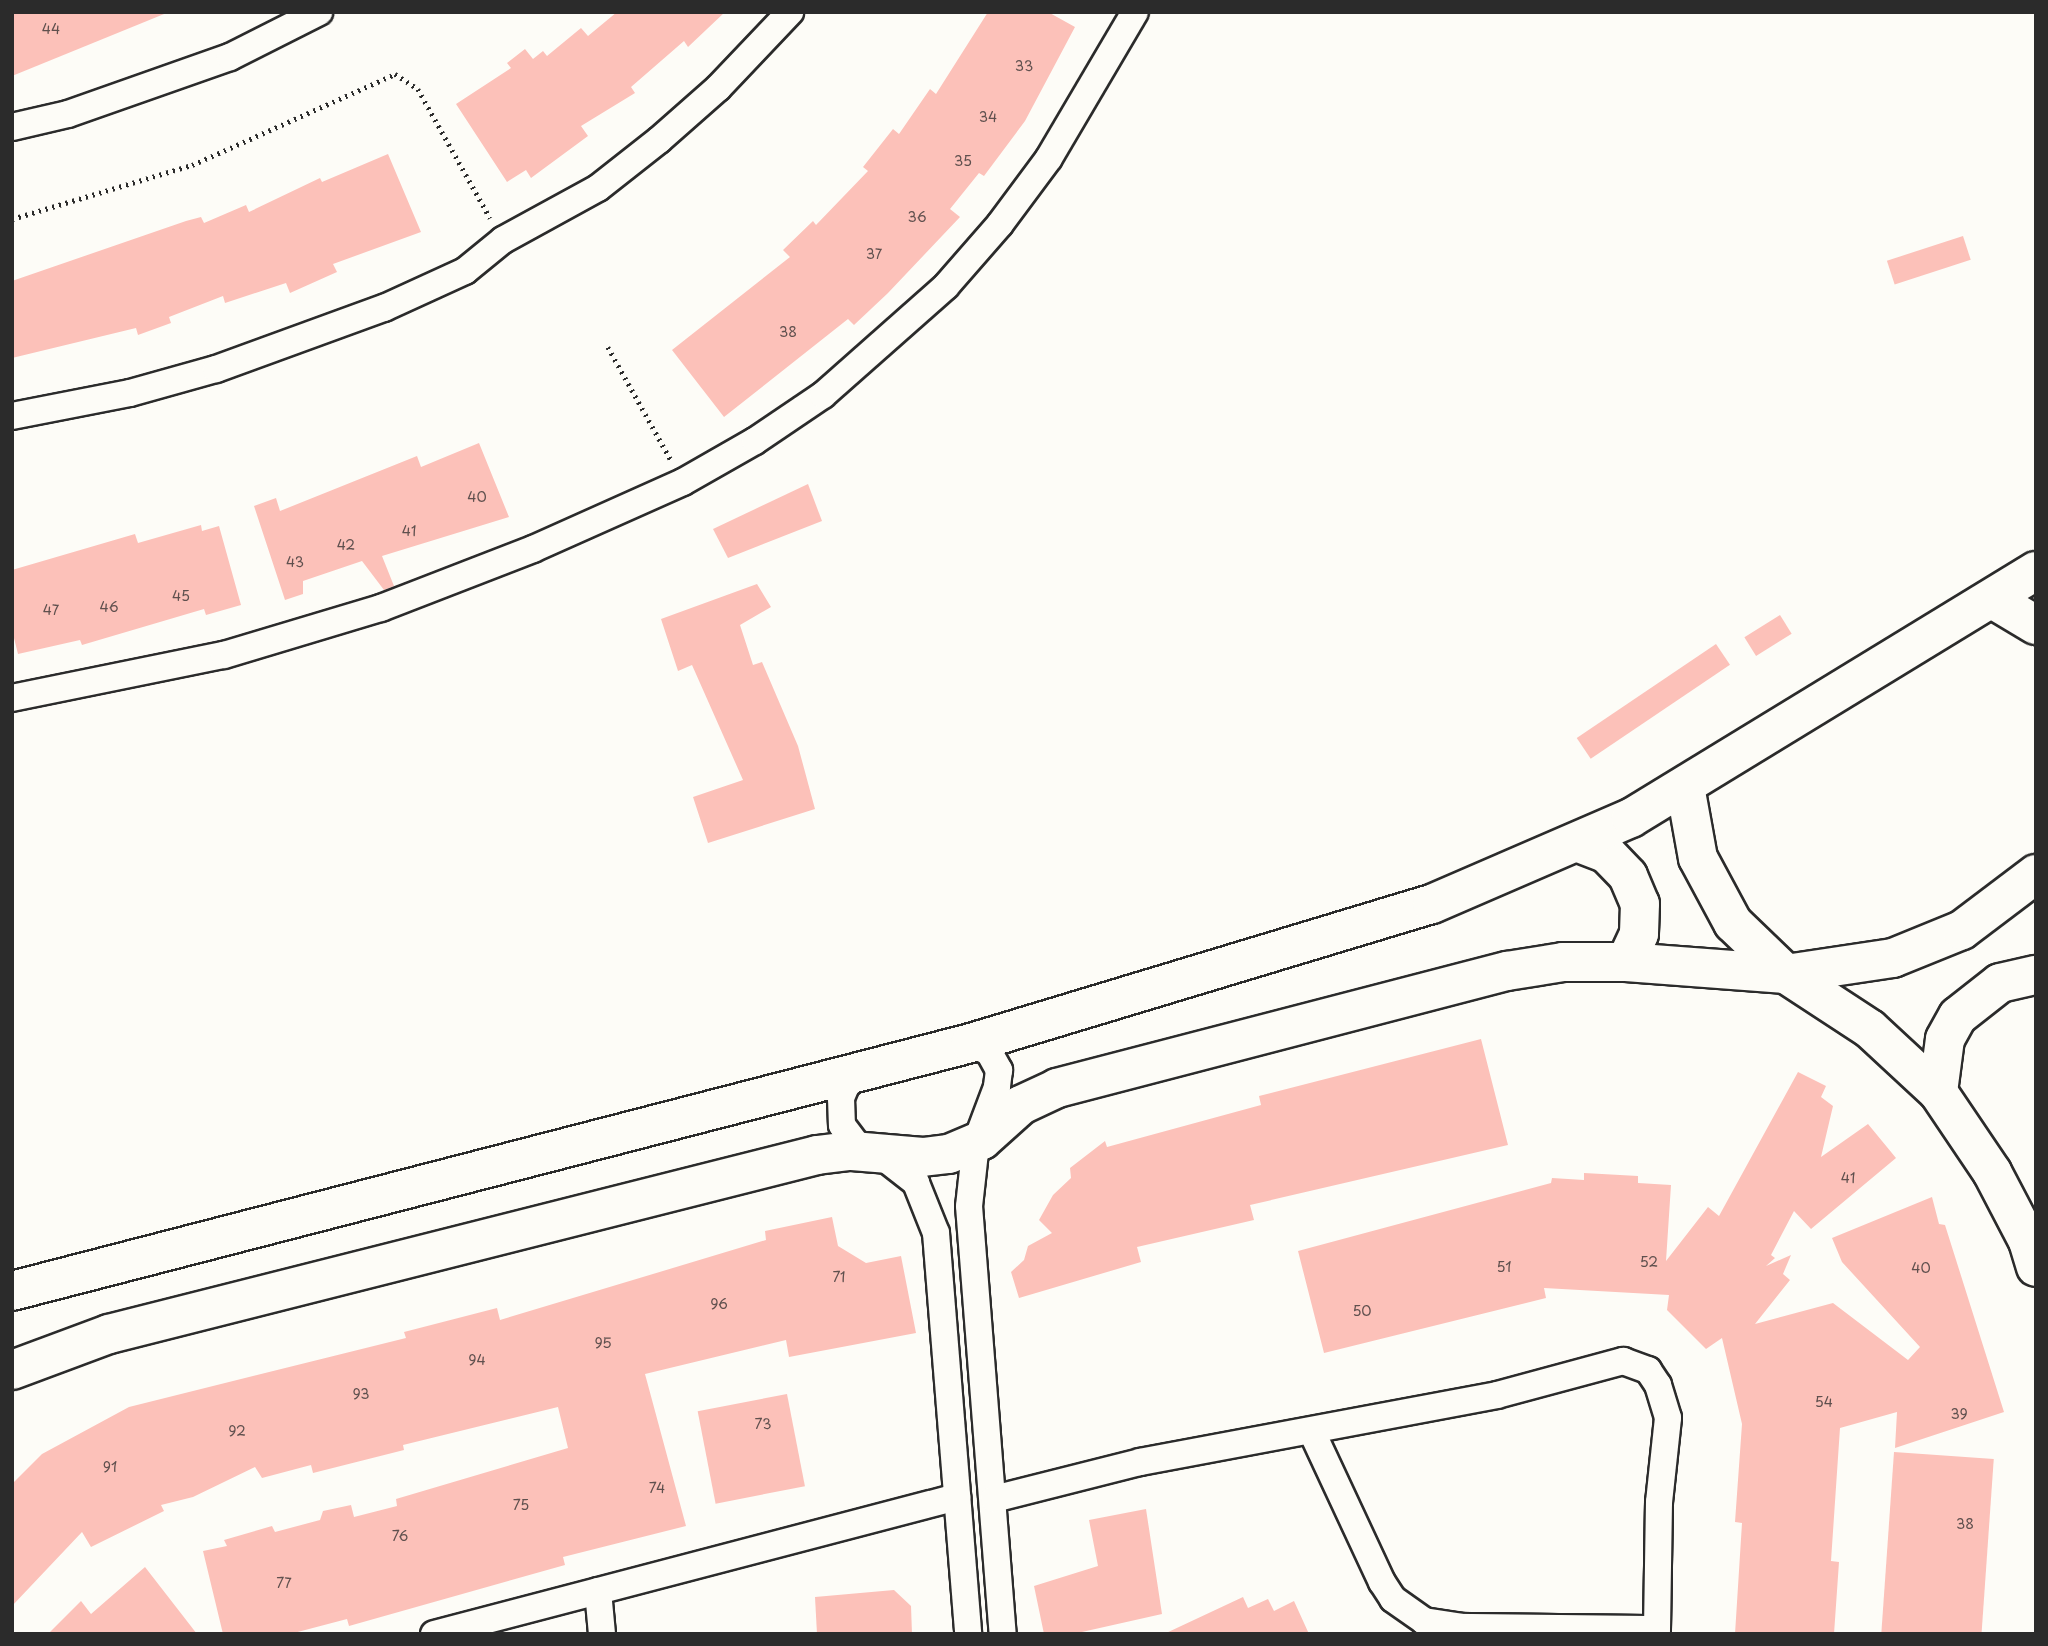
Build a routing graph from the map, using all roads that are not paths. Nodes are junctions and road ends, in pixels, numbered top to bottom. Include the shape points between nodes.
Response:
1 (319, 12) edge
2 (790, 12) edge
3 (1135, 12) edge
4 (12, 127) edge
5 (12, 416) edge
6 (2036, 571) edge
7 (1994, 600) junction
8 (2036, 625) edge
9 (12, 698) edge
10 (1685, 786) junction
11 (1578, 843) junction
12 (2036, 874) edge
13 (1626, 962) junction
14 (1786, 974) junction
15 (2036, 975) edge
16 (971, 1044) junction
17 (865, 1068) junction
18 (1938, 1092) junction
19 (976, 1143) junction
20 (870, 1152) junction
21 (2036, 1267) edge
22 (12, 1291) edge
23 (12, 1370) edge
24 (1312, 1432) junction
25 (957, 1497) junction
26 (994, 1499) junction
27 (598, 1591) junction
28 (1656, 1632) edge
29 (433, 1634) edge
30 (602, 1634) edge
31 (968, 1634) edge
32 (1003, 1634) edge

1 - 4 street via 230,57 68,114
2 - 5 street via 718,88 659,140 598,188 503,240 465,271 300,341 130,393
3 - 9 street via 1049,158 1000,225 946,286 822,395 755,441 683,482 520,554 368,612 224,655
6 - 7 street
7 - 8 street
7 - 10 street
10 - 11 street
10 - 14 street via 1698,859 1713,892 1733,923
11 - 13 street via 1614,861 1628,876 1640,904 1639,934
11 - 16 street via 1432,904
12 - 14 street via 1993,911 1928,946 1857,966
13 - 14 street
13 - 19 street via 1563,962 1507,971 1057,1088 1021,1105
14 - 18 street via 1870,1029
15 - 18 street via 2000,983 1958,1016 1941,1052
16 - 17 street
16 - 19 street via 989,1052 999,1070
17 - 20 street via 846,1086 840,1112 849,1137
17 - 22 street
18 - 21 street via 1992,1172 2028,1241
19 - 20 street via 936,1157
19 - 26 street via 969,1206
20 - 23 street via 817,1155 122,1331
20 - 25 street via 916,1183 932,1215
24 - 26 street via 1140,1462
24 - 28 street via 1382,1582 1400,1605 1424,1621 1462,1627
24 - 28 street via 1507,1392 1611,1361 1648,1370 1668,1418 1659,1502
25 - 27 street
25 - 31 street
26 - 32 street
27 - 29 street
27 - 30 street

